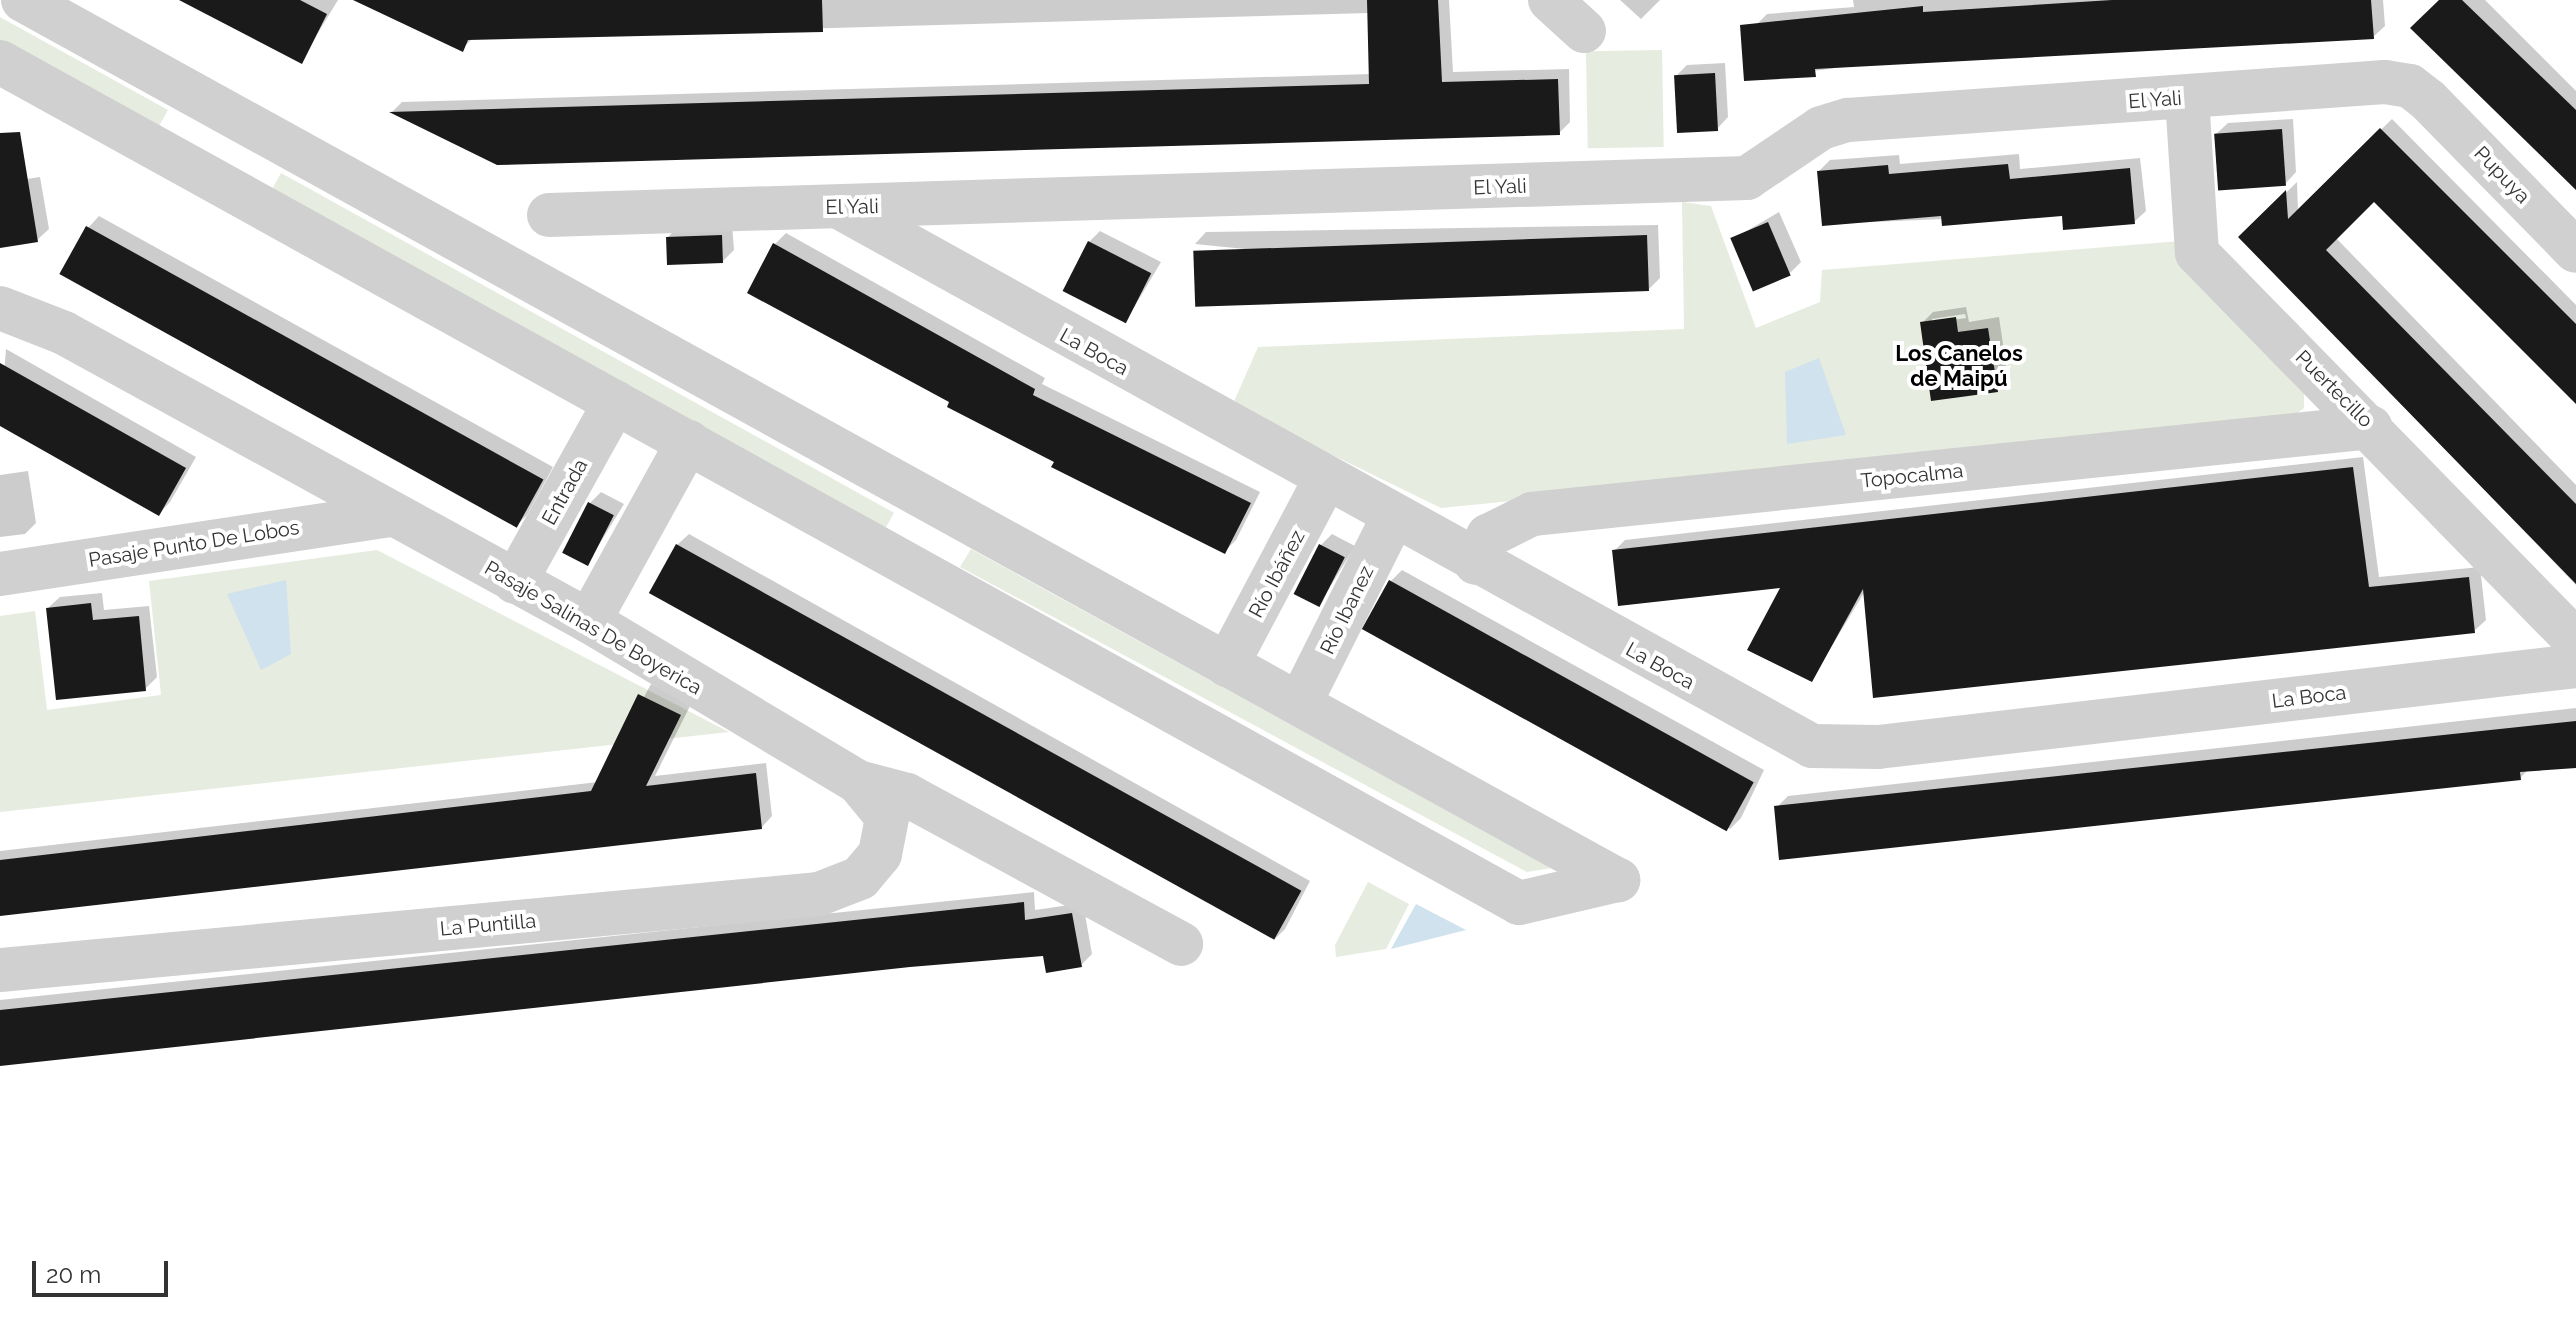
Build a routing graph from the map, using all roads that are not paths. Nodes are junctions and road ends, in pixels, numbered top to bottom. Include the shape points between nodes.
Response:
1 (23, 0) edge
2 (1550, 0) edge
3 (1584, 31) dead end
4 (0, 62) edge
5 (2187, 98) junction
6 (2428, 100) joint
7 (236, 117) junction
8 (204, 174) junction
9 (839, 207) junction
10 (549, 215) dead end
11 (2576, 251) edge
12 (3, 308) edge
13 (615, 402) junction
14 (2371, 427) junction
15 (688, 442) junction
16 (1324, 482) junction
17 (949, 510) junction
18 (389, 515) junction
19 (1393, 517) junction
20 (1476, 563) junction
21 (916, 569) junction
22 (0, 574) edge
23 (515, 582) junction
24 (589, 621) junction
25 (2576, 641) edge
26 (1227, 665) junction
27 (2576, 666) edge
28 (1300, 703) junction
29 (858, 782) junction
30 (1181, 944) dead end
31 (0, 970) edge

1 - 7 street
2 - 3 street
4 - 8 street
5 - 6 street, El Yali via 2385,82 2410,86
5 - 9 street, El Yali via 1848,120 1821,128 1747,178
5 - 14 street, Puertecillo via 2197,253
6 - 11 street, Pupuya
7 - 8 street
7 - 17 street
8 - 13 street
9 - 10 street, El Yali
9 - 16 street, La Boca
12 - 18 street, Pasaje Salinas De Boyerica via 64,333
13 - 15 street
13 - 23 street, Entrada
14 - 20 street, Topocalma via 1532,514 1488,536
14 - 25 street, Puertecillo
15 - 21 street
15 - 24 street
16 - 19 street, La Boca
16 - 26 street, Río Ibáñez
17 - 21 street
17 - 26 street
18 - 22 street, Pasaje Punto De Lobos
18 - 23 street, Pasaje Salinas De Boyerica
19 - 20 street, La Boca
19 - 28 street, Río Ibanez
20 - 27 street, La Boca via 1773,728 1841,751
21 - 28 street via 1519,903 1618,880
23 - 24 street, Pasaje Salinas De Boyerica
24 - 29 street, Pasaje Salinas De Boyerica
26 - 28 street
29 - 30 street, Pasaje Salinas De Boyerica via 907,795
29 - 31 street, La Puntilla via 887,817 880,854 860,878 819,894

